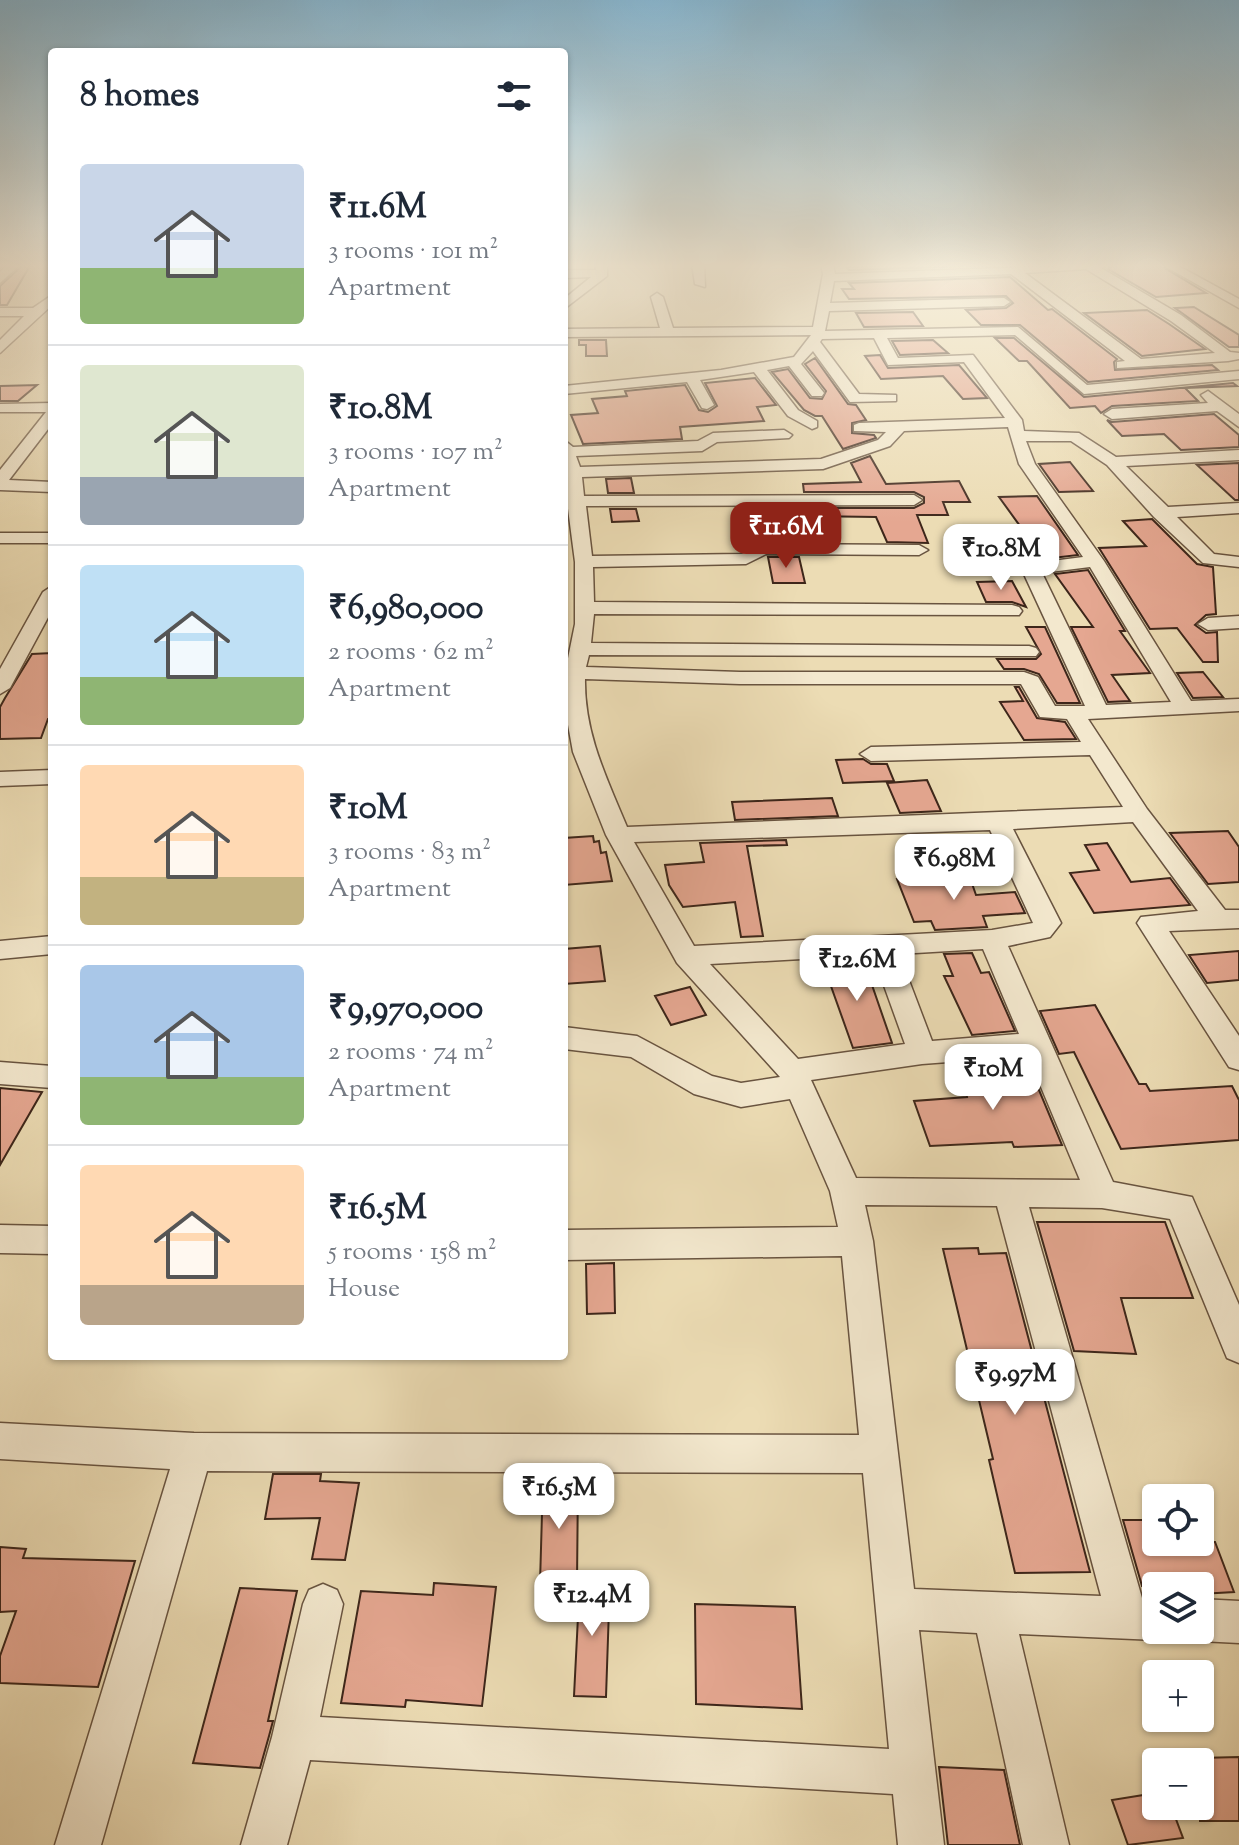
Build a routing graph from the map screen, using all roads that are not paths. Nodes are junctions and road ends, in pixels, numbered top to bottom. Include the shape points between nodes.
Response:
1 (806, 350) edge
2 (826, 350) edge
3 (887, 350) edge
4 (1039, 350) edge
5 (1120, 350) edge
6 (1233, 356) edge
7 (792, 361) junction
8 (1138, 364) junction
9 (1118, 366) dead end
10 (757, 367) junction
11 (1239, 375) edge
12 (691, 377) junction
13 (1190, 380) junction
14 (568, 390) edge
15 (817, 393) dead end
16 (891, 398) dead end
17 (707, 405) dead end
18 (1221, 406) junction
19 (48, 407) edge
20 (0, 408) edge
21 (1112, 414) dead end
22 (48, 419) edge
23 (1239, 422) edge
24 (812, 424) dead end
25 (899, 427) junction
26 (859, 428) dead end
27 (1016, 429) junction
28 (784, 435) dead end
29 (1239, 455) edge
30 (1113, 462) junction
31 (569, 467) edge
32 (0, 483) edge
33 (48, 487) edge
34 (914, 500) dead end
35 (1239, 508) edge
36 (1160, 513) junction
37 (0, 538) edge
38 (48, 538) edge
39 (919, 550) dead end
40 (583, 553) junction
41 (1095, 561) junction
42 (1239, 562) edge
43 (48, 599) edge
44 (586, 608) junction
45 (1012, 611) dead end
46 (1239, 622) edge
47 (1208, 624) dead end
48 (1029, 652) dead end
49 (573, 680) edge
50 (0, 688) edge
51 (1239, 705) edge
52 (1185, 708) junction
53 (1099, 712) junction
54 (1074, 713) junction
55 (1097, 748) junction
56 (574, 753) edge
57 (871, 754) dead end
58 (48, 777) edge
59 (0, 779) edge
60 (1139, 814) junction
61 (998, 822) junction
62 (618, 835) junction
63 (1229, 919) edge
64 (992, 939) junction
65 (48, 940) edge
66 (883, 946) junction
67 (0, 950) edge
68 (686, 956) junction
69 (568, 1038) edge
70 (1036, 1044) junction
71 (922, 1053) junction
72 (1239, 1059) edge
73 (0, 1073) edge
74 (48, 1077) edge
75 (794, 1078) junction
76 (846, 1191) junction
77 (1009, 1192) junction
78 (1102, 1194) junction
79 (0, 1239) edge
80 (48, 1240) edge
81 (857, 1241) junction
82 (568, 1245) edge
83 (1239, 1346) edge
84 (0, 1441) edge
85 (194, 1452) junction
86 (879, 1454) junction
87 (323, 1604) dead end
88 (896, 1609) junction
89 (993, 1613) junction
90 (1142, 1618) edge
91 (1214, 1621) edge
92 (1239, 1622) edge
93 (294, 1737) junction
94 (913, 1773) junction
95 (78, 1845) edge
96 (264, 1845) edge
97 (921, 1845) edge
98 (1046, 1845) edge

1 - 7 street
2 - 16 street via 855,399
3 - 27 street via 893,362 968,358
4 - 13 street via 1084,390
5 - 8 street
6 - 8 street
7 - 10 street
7 - 15 street
8 - 9 street
10 - 12 street
10 - 24 street via 793,413
11 - 13 street
12 - 14 street
12 - 17 street
13 - 18 street
18 - 21 street
18 - 23 street
19 - 20 street
22 - 32 street
25 - 26 street
25 - 27 street
25 - 31 street via 884,443 823,464
27 - 30 street via 1074,436
27 - 41 street via 1027,464
28 - 31 street via 713,438 702,446
29 - 30 street
30 - 36 street
31 - 34 street
31 - 40 street
32 - 33 street
35 - 36 street
36 - 42 street via 1209,559
37 - 38 street
39 - 40 street via 762,549 746,559
40 - 44 street
41 - 52 street
41 - 53 street via 1032,572
43 - 50 street
44 - 45 street
44 - 49 street
46 - 47 street
48 - 49 street
49 - 54 street via 1024,678 1048,712
49 - 56 street
51 - 52 street
52 - 53 street
53 - 54 street
54 - 55 street
55 - 57 street
55 - 60 street
56 - 62 street
58 - 59 street
60 - 61 street
60 - 63 street
61 - 62 street
61 - 64 street via 1048,923 1041,931
62 - 68 street
63 - 72 street via 1150,923
64 - 66 street
64 - 70 street
65 - 67 street
66 - 68 street
66 - 71 street
68 - 75 street
69 - 75 street via 637,1047 704,1086 741,1095
70 - 71 street
70 - 78 street
71 - 75 street
73 - 74 street
75 - 76 street
76 - 77 street
76 - 81 street
77 - 78 street
77 - 90 street
78 - 83 street via 1181,1207
79 - 80 street
81 - 82 street
81 - 86 street
84 - 85 street
85 - 86 street
85 - 95 street
86 - 88 street
87 - 93 street
88 - 89 street
88 - 94 street
89 - 90 street
89 - 98 street
91 - 92 street
93 - 94 street
93 - 96 street
94 - 97 street

